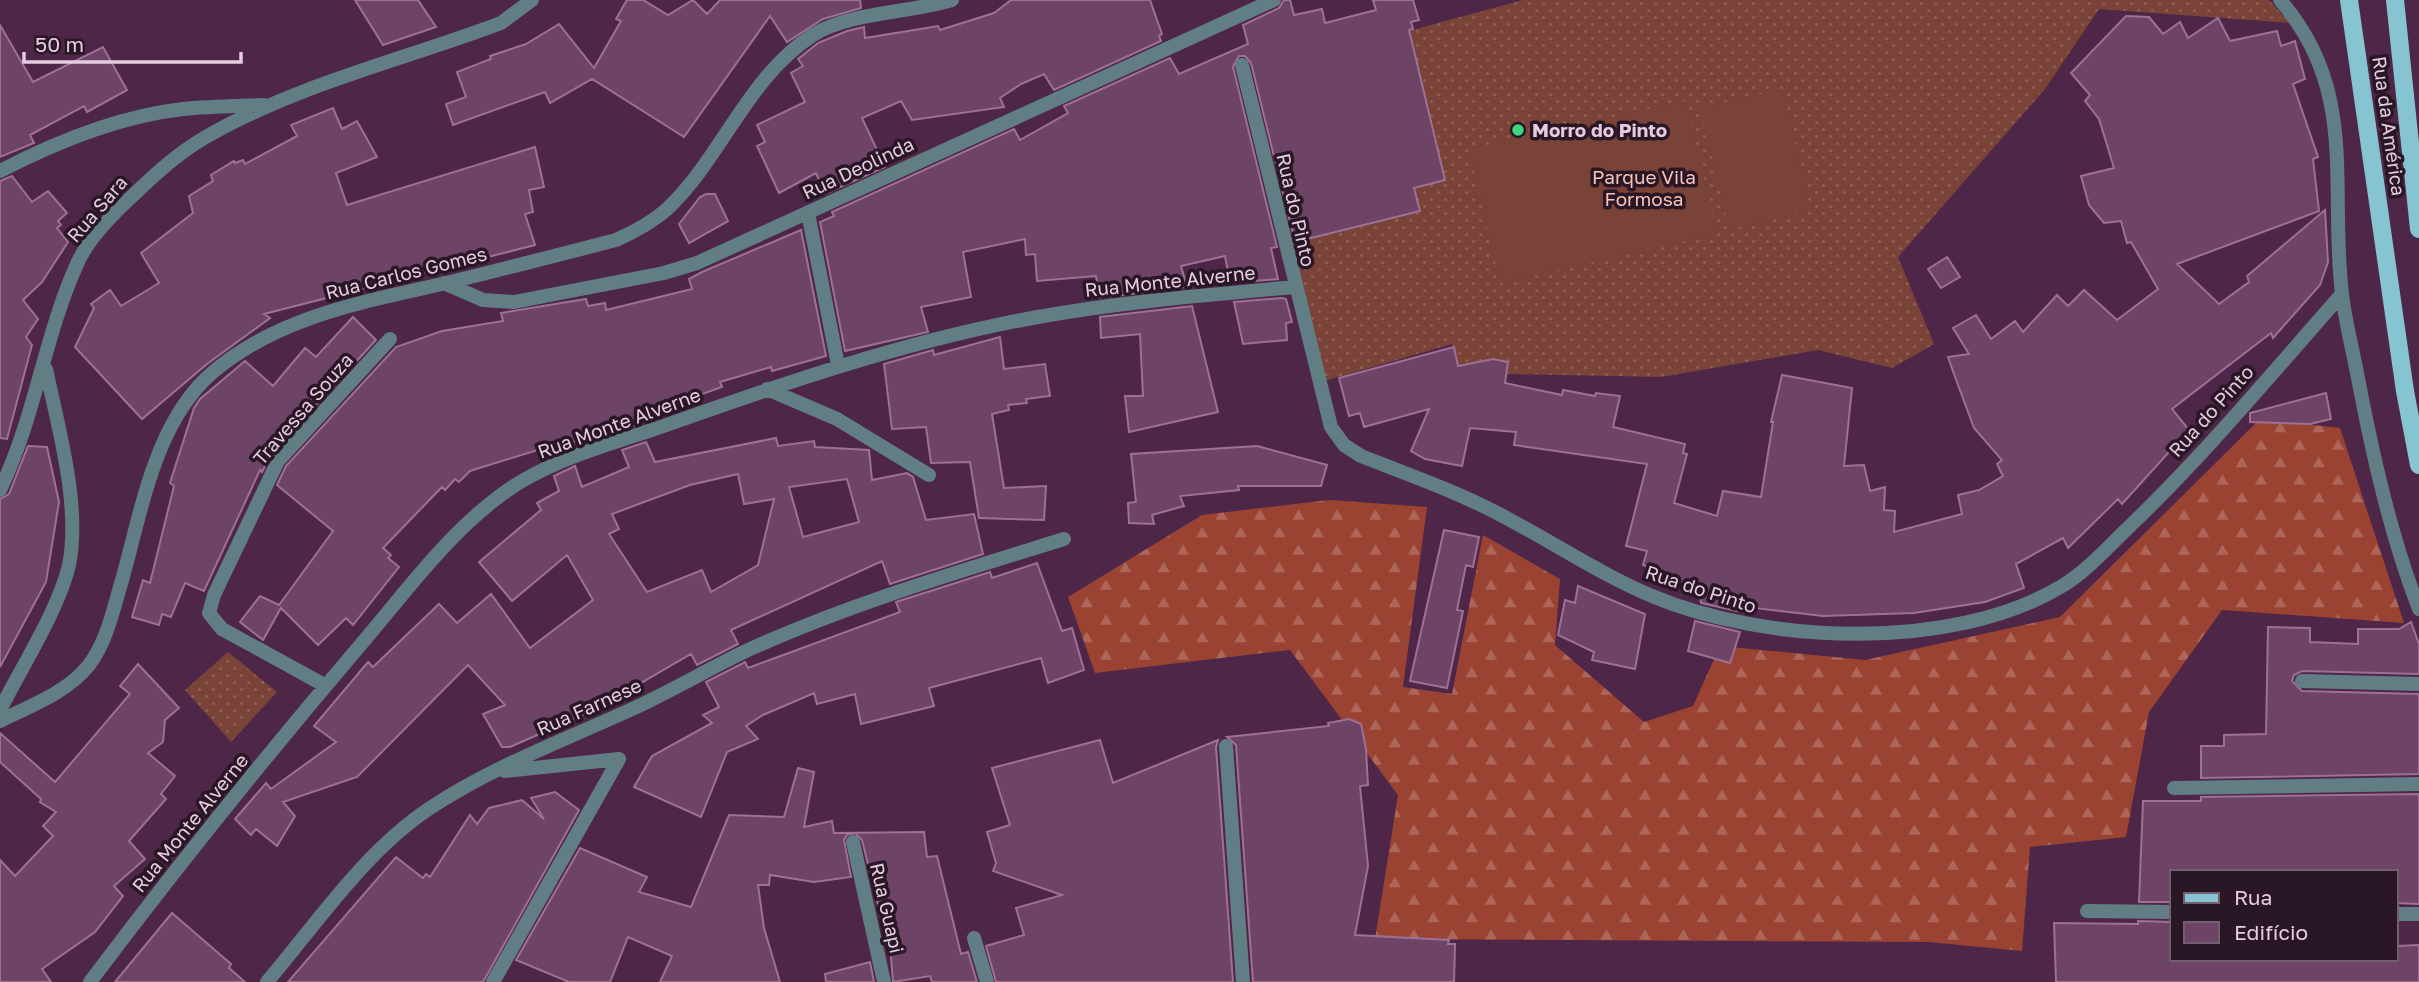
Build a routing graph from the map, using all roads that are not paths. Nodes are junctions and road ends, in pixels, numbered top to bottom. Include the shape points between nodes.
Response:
1 (532, 0) edge
2 (951, 0) edge
3 (1274, 0) edge
4 (2280, 0) edge
5 (2349, 0) edge
6 (2395, 0) edge
7 (1242, 65) dead end
8 (269, 105) junction
9 (0, 171) edge
10 (808, 213) junction
11 (2419, 229) edge
12 (444, 283) junction
13 (1295, 287) junction
14 (2342, 294) junction
15 (390, 339) dead end
16 (45, 364) junction
17 (838, 365) junction
18 (767, 389) junction
19 (2419, 465) edge
20 (929, 475) dead end
21 (0, 490) edge
22 (1064, 539) dead end
23 (2419, 609) edge
24 (2302, 681) dead end
25 (2419, 684) edge
26 (326, 686) junction
27 (0, 710) edge
28 (0, 721) edge
29 (1226, 746) dead end
30 (489, 772) junction
31 (2419, 784) edge
32 (2174, 788) dead end
33 (853, 842) dead end
34 (2087, 911) dead end
35 (2170, 912) edge
36 (2398, 914) edge
37 (2419, 914) edge
38 (974, 938) dead end
39 (90, 982) edge
40 (267, 982) edge
41 (494, 982) edge
42 (884, 982) edge
43 (987, 982) edge
44 (1243, 982) edge

1 - 8 street, Rua Sara via 501,23
2 - 12 street, Rua Carlos Gomes via 859,19 816,33 792,50 769,74 690,184 644,227 616,240
3 - 10 street, Rua Deolinda
4 - 14 street via 2316,51 2329,85
5 - 19 main road, Rua da América via 2404,391
6 - 11 main road
7 - 13 street, Rua do Pinto
8 - 9 street via 142,116
8 - 16 street, Rua Sara via 202,138 157,172 109,219 78,260 60,304
10 - 12 street, Rua Deolinda via 664,273 497,303 471,297
10 - 17 street
12 - 28 street, Rua Carlos Gomes via 342,306 273,332 211,373 185,404 160,449 106,637 88,667 58,692
13 - 14 street, Rua do Pinto via 1331,427 1344,445 1471,500 1655,598 1746,625 1798,634 1944,626 2015,608 2063,586 2164,494
13 - 17 street, Rua Monte Alverne via 1129,303 1032,318
14 - 23 street via 2380,477
15 - 26 street, Travessa Souza via 278,461 209,613 222,629
16 - 21 street via 28,424
16 - 27 street, Rua Sara via 68,480 69,564
17 - 18 street, Rua Monte Alverne
18 - 20 street via 837,419
18 - 26 street, Rua Monte Alverne via 583,453 499,496 466,525
22 - 30 street, Rua Farnese via 878,600 750,650
24 - 25 street
26 - 39 street, Rua Monte Alverne
29 - 44 street
30 - 40 street via 429,808 390,842
30 - 41 street, Rua Farnese via 619,759
31 - 32 street
33 - 42 street, Rua Guapi
34 - 35 street
36 - 37 street
38 - 43 street

